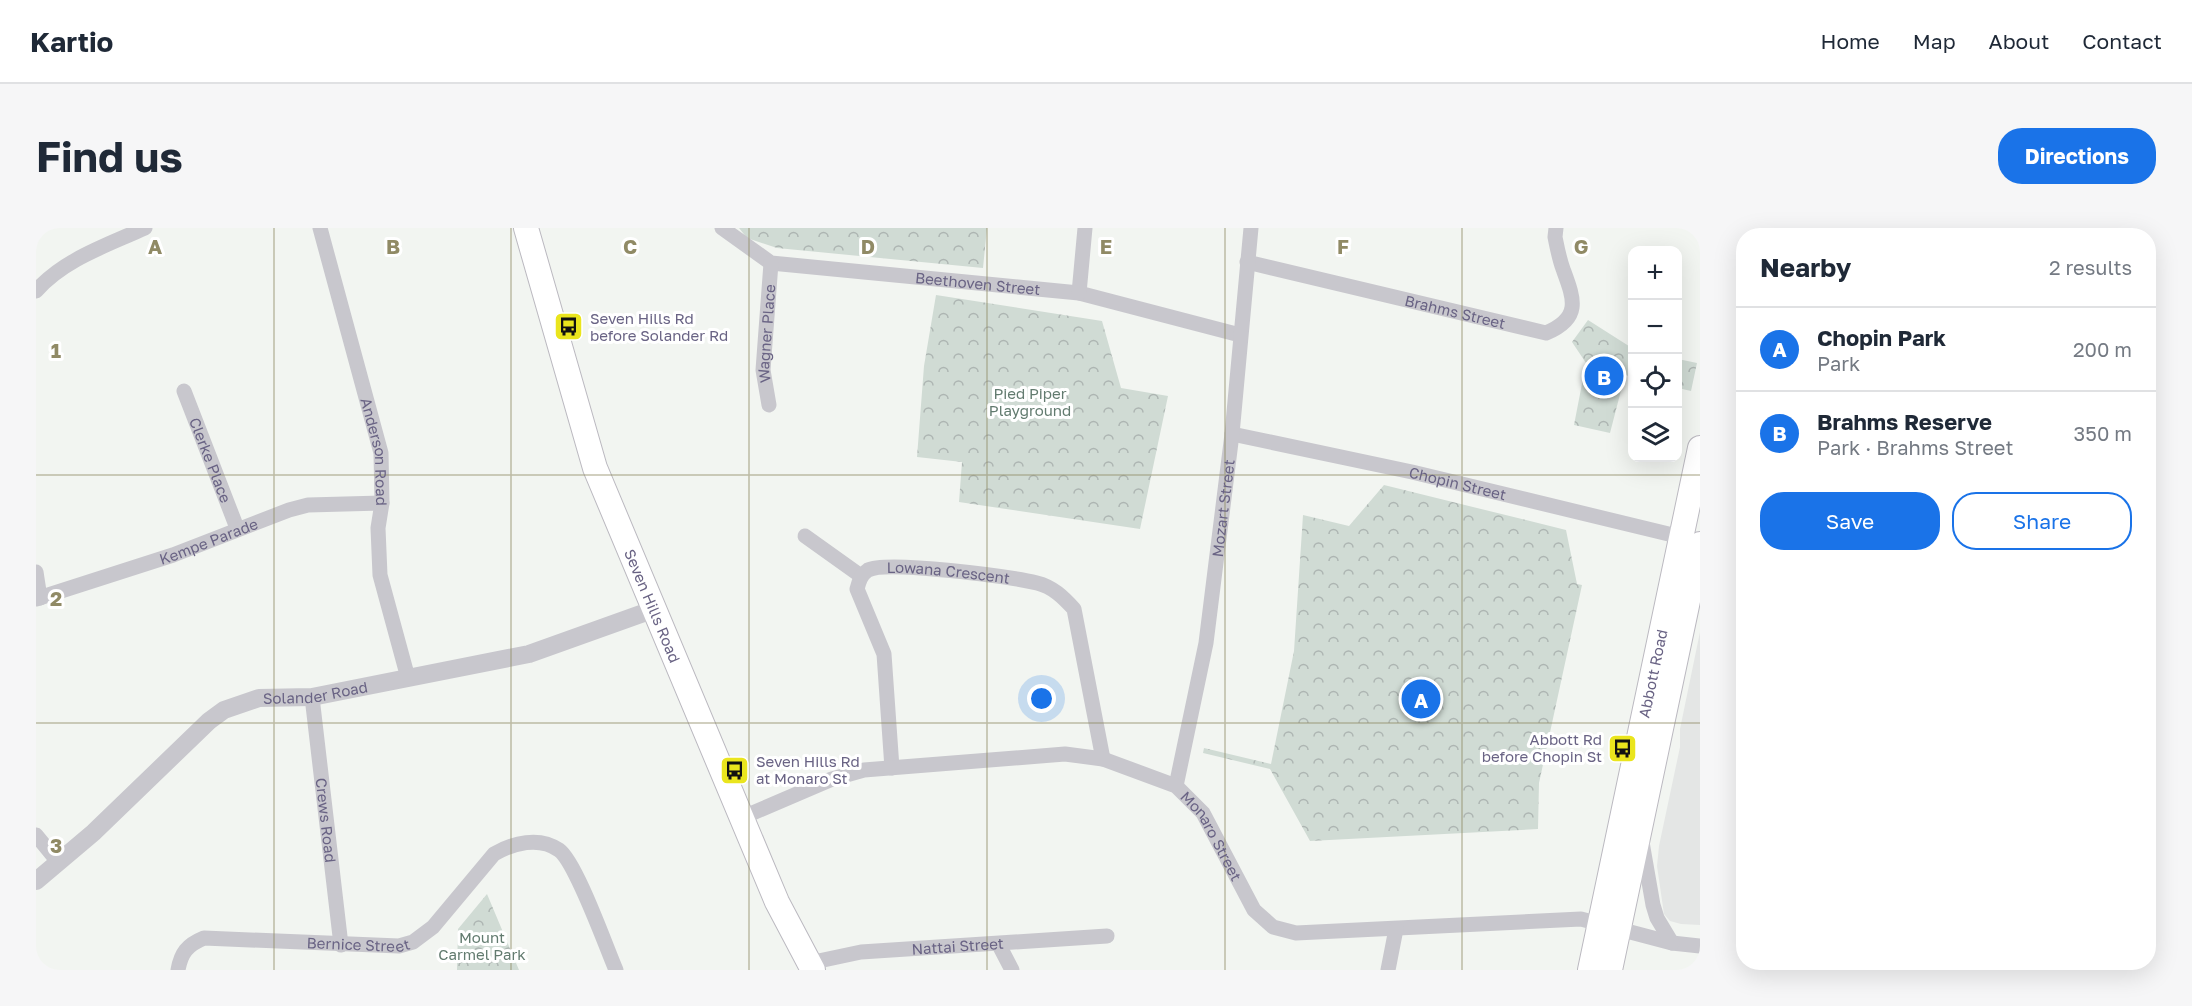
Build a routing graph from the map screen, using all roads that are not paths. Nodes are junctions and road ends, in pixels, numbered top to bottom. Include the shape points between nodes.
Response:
1 (145, 228) edge
2 (320, 228) edge
3 (526, 228) edge
4 (722, 228) edge
5 (1085, 228) edge
6 (1251, 228) edge
7 (1556, 228) edge
8 (1247, 262) junction
9 (771, 263) junction
10 (36, 291) edge
11 (1078, 292) junction
12 (1240, 336) junction
13 (184, 391) dead end
14 (769, 405) dead end
15 (1232, 434) junction
16 (1700, 448) edge
17 (382, 503) junction
18 (237, 528) junction
19 (805, 536) dead end
20 (1690, 541) edge
21 (36, 572) edge
22 (861, 576) junction
23 (38, 599) edge
24 (652, 610) junction
25 (408, 678) junction
26 (312, 697) junction
27 (1103, 759) junction
28 (892, 768) junction
29 (1176, 786) junction
30 (741, 818) junction
31 (36, 835) edge
32 (1638, 835) junction
33 (59, 863) junction
34 (36, 881) edge
35 (1609, 924) junction
36 (1396, 929) junction
37 (1107, 936) dead end
38 (1672, 943) junction
39 (341, 945) junction
40 (999, 945) junction
41 (1700, 946) edge
42 (811, 967) edge
43 (178, 970) edge
44 (616, 970) edge
45 (1012, 970) edge
46 (1388, 970) edge
47 (1590, 970) edge
48 (1610, 970) edge

1 - 10 street via 74,261
2 - 17 street, Anderson Road via 381,453
3 - 24 main road, Seven Hills Road via 594,468
4 - 9 street
5 - 11 street
6 - 8 street, Mozart Street
7 - 8 street, Brahms Street via 1574,306 1562,326 1546,333
8 - 12 street, Mozart Street
9 - 11 street, Beethoven Street
9 - 14 street, Wagner Place via 763,370
11 - 12 street, Beethoven Street
12 - 15 street, Mozart Street
13 - 18 street, Clerke Place
15 - 20 street, Chopin Street via 1412,472
15 - 29 street, Mozart Street via 1206,644
16 - 20 main road, Abbott Road
17 - 18 street, Kempe Parade via 308,505
17 - 25 street, Anderson Road via 378,528 381,575
18 - 23 street, Kempe Parade via 173,555
19 - 22 street
20 - 32 main road, Abbott Road
20 - 35 main road, Abbott Road
21 - 23 street
22 - 27 street, Lowana Crescent via 883,566 920,568 1037,583 1063,596 1074,609
22 - 28 street via 857,589 860,601 884,654
24 - 25 street, Solander Road via 529,654
24 - 30 main road, Seven Hills Road
25 - 26 street, Solander Road
26 - 33 street, Solander Road via 259,698 224,710
26 - 39 street, Crews Road
27 - 28 street, Monaro Street via 1065,754
27 - 29 street, Monaro Street
28 - 30 street, Monaro Street via 864,770 832,779
29 - 36 street, Monaro Street via 1203,813 1254,910 1273,927 1296,933
30 - 42 main road, Seven Hills Road via 777,902
31 - 33 street
32 - 35 main road, Abbott Road
32 - 38 street via 1642,837 1657,918
33 - 34 street, Solander Road
35 - 36 street, Monaro Street via 1581,919
35 - 38 street, Monaro Street
35 - 47 main road, Abbott Road
35 - 48 main road, Abbott Road
36 - 46 street
37 - 40 street, Nattai Street
38 - 41 street, Monaro Street
39 - 43 street, Bernice Street via 204,938 187,947
39 - 44 street, Bernice Street via 399,946 413,942 433,927 494,854 507,846 530,842 550,845 567,859
40 - 42 street, Nattai Street via 861,952
40 - 45 street

